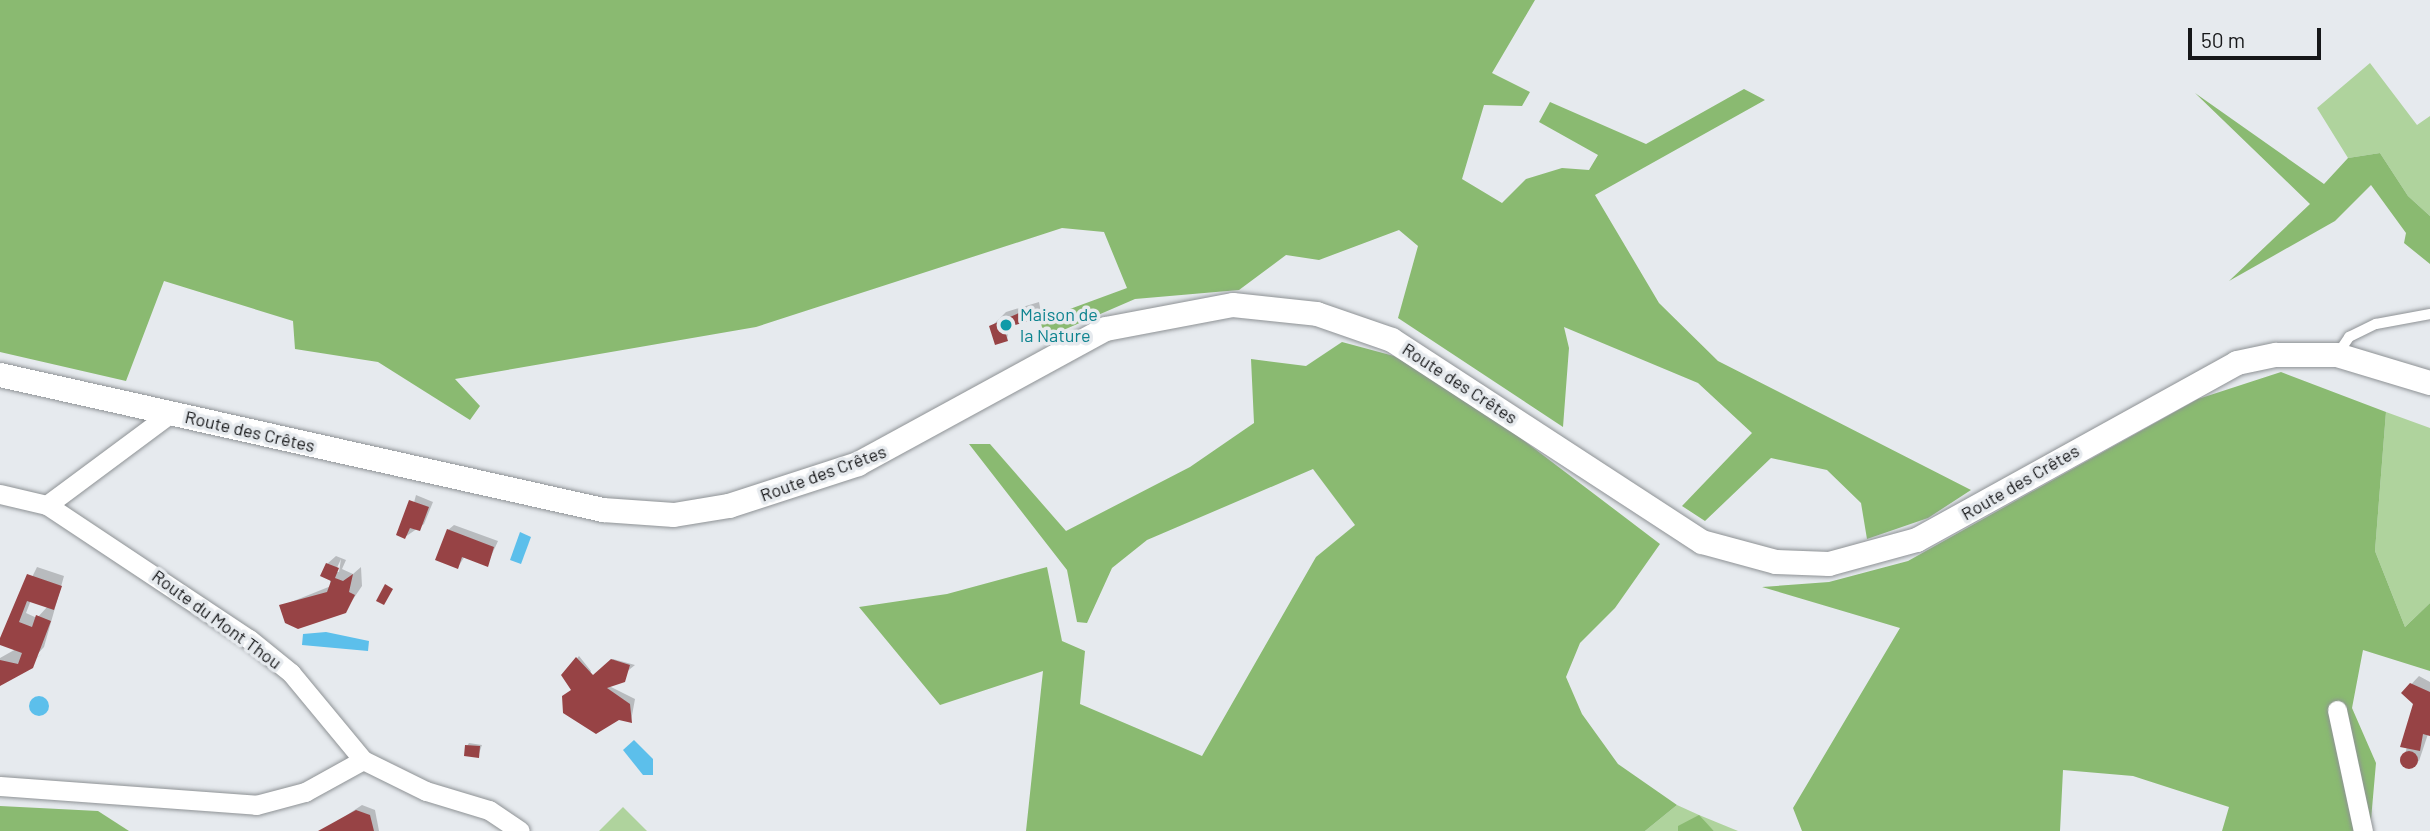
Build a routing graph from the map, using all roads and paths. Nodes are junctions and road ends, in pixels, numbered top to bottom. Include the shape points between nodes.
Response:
1 (2430, 314) edge
2 (2337, 355) junction
3 (0, 374) edge
4 (2430, 383) edge
5 (170, 413) junction
6 (0, 494) edge
7 (47, 505) junction
8 (2337, 710) dead end
9 (363, 760) junction
10 (0, 786) edge
11 (520, 831) edge
12 (2363, 831) edge

1 - 2 lane via 2376,324 2349,337
2 - 4 street, Route des Crêtes
2 - 5 street, Route des Crêtes via 2276,355 2237,363 1917,540 1829,564 1776,562 1702,542 1392,340 1317,314 1233,305 1106,329 858,464 729,506 674,515 614,512
3 - 5 street, Route des Crêtes
5 - 7 street
6 - 7 street, Route du Mont Thou
7 - 9 street, Route du Mont Thou via 249,639 290,674
8 - 12 street
9 - 10 street via 305,792 256,805
9 - 11 street, Route du Mont Thou via 426,791 489,810

